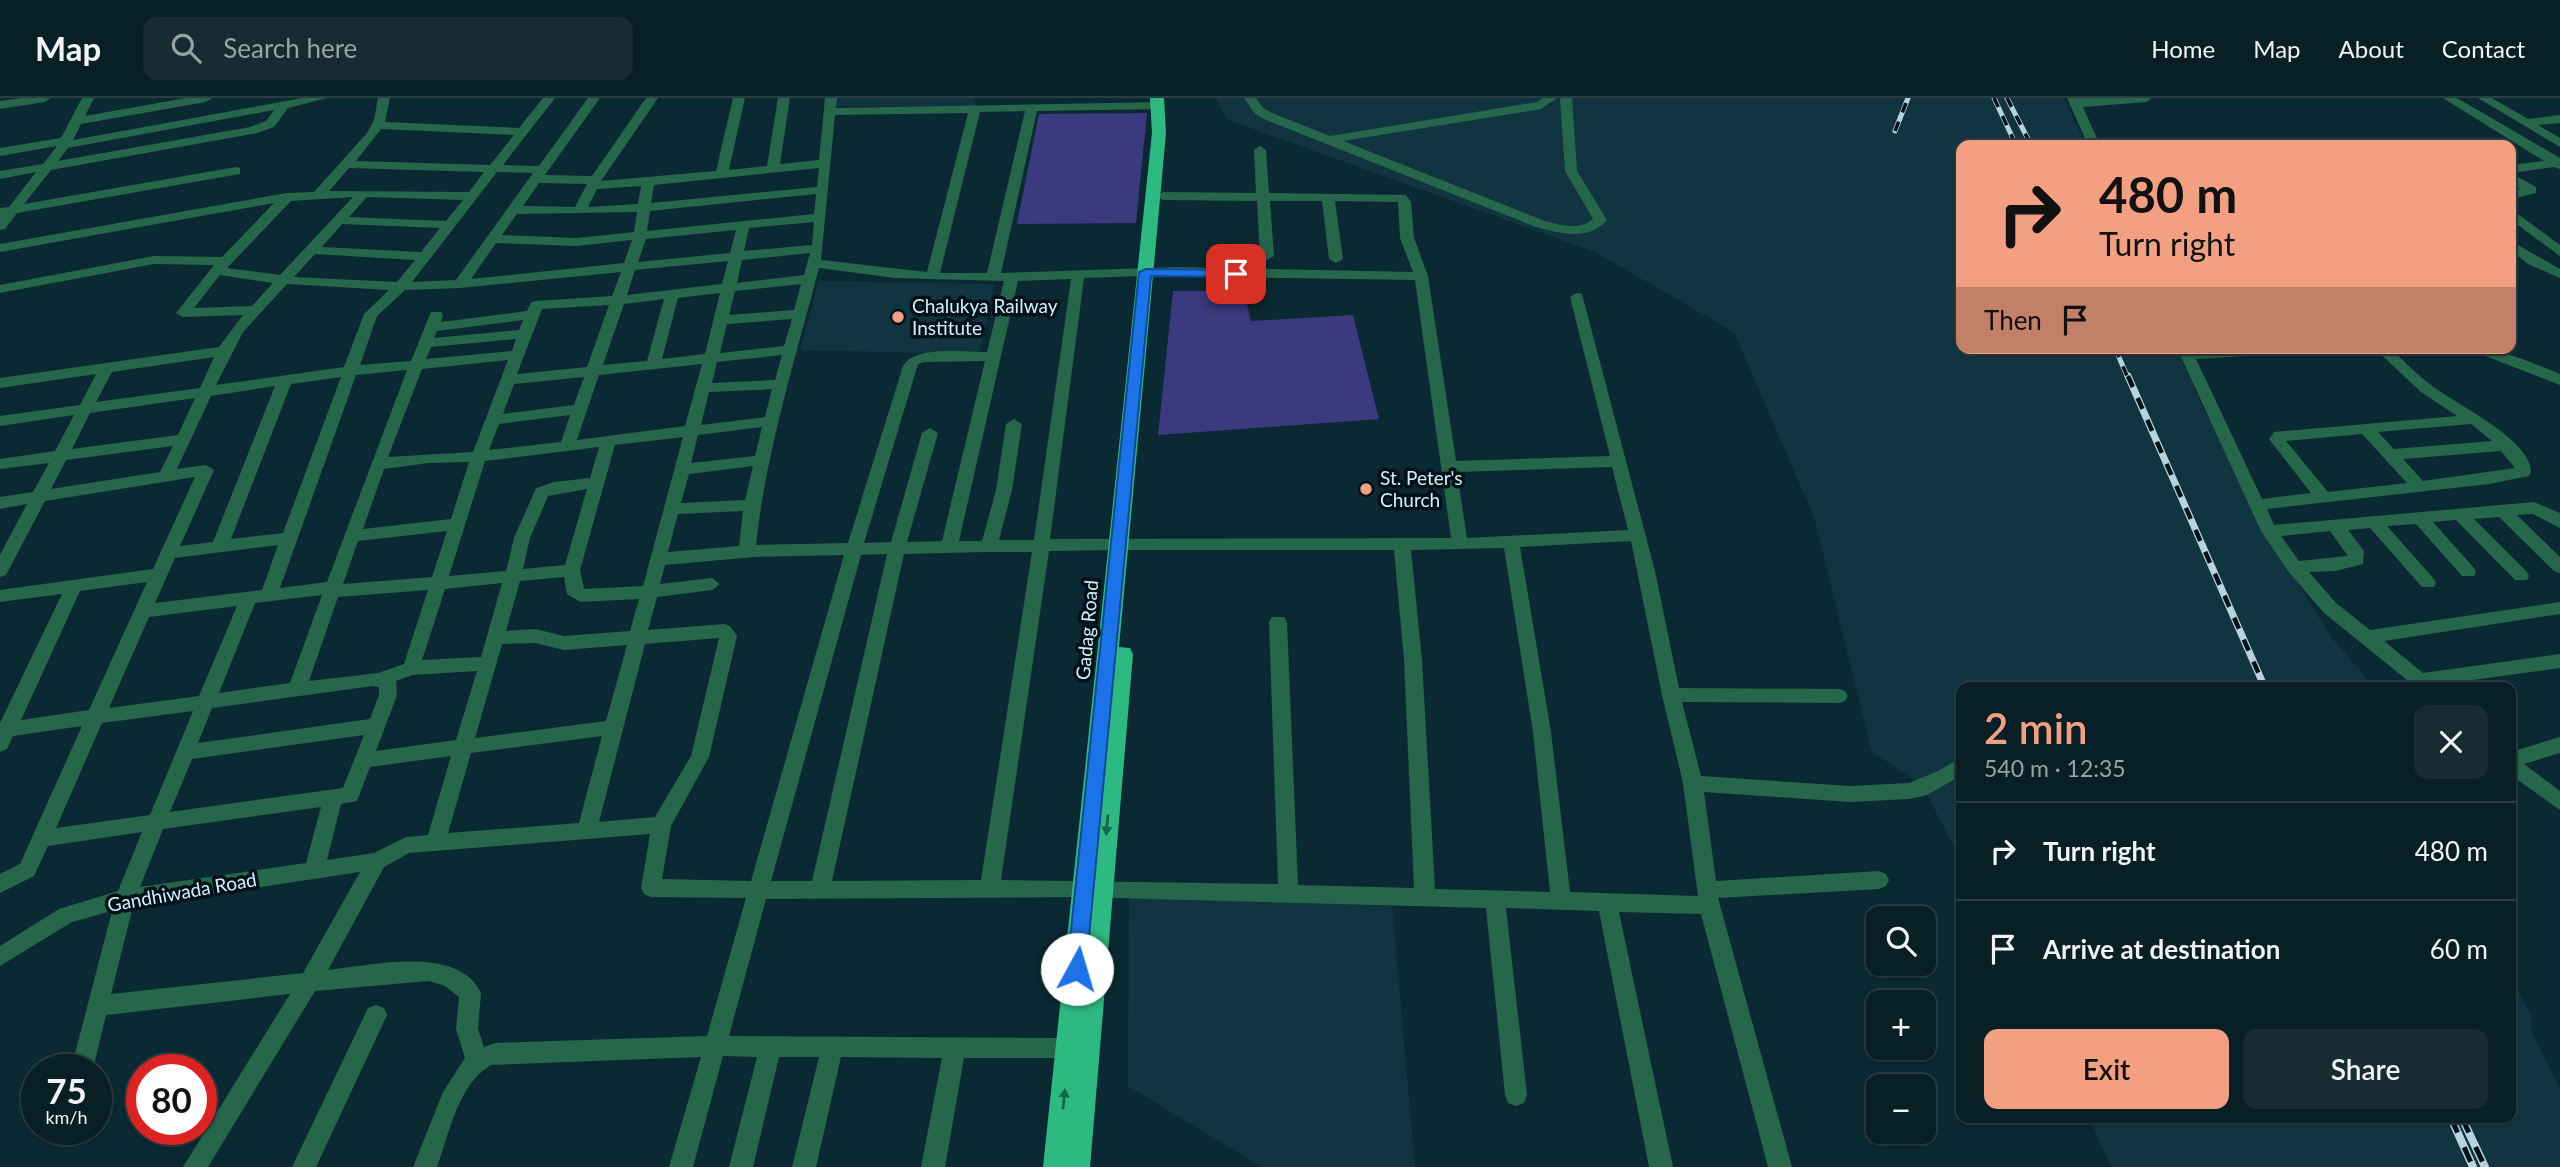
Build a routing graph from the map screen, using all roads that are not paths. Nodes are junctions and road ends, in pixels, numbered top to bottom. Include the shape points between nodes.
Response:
1 (45, 98) edge
2 (88, 98) edge
3 (206, 98) edge
4 (321, 98) edge
5 (384, 98) edge
6 (549, 98) edge
7 (594, 98) edge
8 (652, 98) edge
9 (738, 98) edge
10 (784, 98) edge
11 (1250, 98) edge
12 (1551, 98) edge
13 (1566, 98) edge
14 (2146, 98) edge
15 (2449, 98) edge
16 (2484, 98) edge
17 (1161, 100) edge
18 (2074, 101) edge
19 (284, 104) junction
20 (0, 105) edge
21 (831, 105) edge
22 (975, 108) junction
23 (1032, 108) junction
24 (2560, 119) edge
25 (78, 121) junction
26 (2525, 123) junction
27 (379, 125) junction
28 (523, 132) junction
29 (1329, 140) junction
30 (2092, 140) edge
31 (65, 143) junction
32 (2560, 143) edge
33 (1260, 150) dead end
34 (0, 152) edge
35 (825, 163) junction
36 (346, 164) junction
37 (2559, 164) edge
38 (47, 167) junction
39 (496, 168) junction
40 (773, 168) junction
41 (2516, 168) edge
42 (236, 171) dead end
43 (722, 173) junction
44 (539, 174) junction
45 (0, 175) edge
46 (2516, 180) edge
47 (648, 182) junction
48 (593, 183) junction
49 (823, 190) junction
50 (364, 193) junction
51 (319, 194) junction
52 (2516, 194) edge
53 (473, 196) junction
54 (1163, 196) junction
55 (287, 197) junction
56 (1264, 197) junction
57 (1328, 197) junction
58 (646, 207) junction
59 (514, 210) junction
60 (7, 211) edge
61 (579, 211) junction
62 (821, 217) junction
63 (2516, 218) edge
64 (339, 220) junction
65 (450, 225) junction
66 (0, 226) edge
67 (743, 226) junction
68 (640, 237) junction
69 (494, 239) junction
70 (2560, 239) edge
71 (2545, 241) junction
72 (2516, 245) edge
73 (0, 248) edge
74 (2516, 249) edge
75 (310, 250) junction
76 (2560, 253) edge
77 (816, 255) junction
78 (425, 256) junction
79 (1267, 256) dead end
80 (737, 257) junction
81 (1336, 259) dead end
82 (222, 265) junction
83 (629, 268) junction
84 (1151, 272) junction
85 (2560, 274) edge
86 (933, 275) junction
87 (1078, 275) junction
88 (1421, 276) junction
89 (993, 277) junction
90 (1012, 277) junction
91 (809, 278) junction
92 (280, 282) junction
93 (460, 284) junction
94 (729, 287) junction
95 (400, 288) junction
96 (0, 289) edge
97 (672, 294) junction
98 (1577, 297) dead end
99 (619, 300) junction
100 (256, 310) junction
101 (799, 314) junction
102 (532, 315) junction
103 (721, 320) junction
104 (525, 334) junction
105 (424, 343) junction
106 (789, 350) junction
107 (224, 351) junction
108 (2186, 354) edge
109 (2388, 354) edge
110 (2492, 354) edge
111 (517, 355) junction
112 (992, 356) junction
113 (710, 358) junction
114 (415, 364) junction
115 (653, 365) junction
116 (107, 368) junction
117 (350, 371) junction
118 (594, 372) junction
119 (285, 380) junction
120 (508, 380) junction
121 (2560, 380) edge
122 (0, 383) edge
123 (781, 384) junction
124 (702, 388) junction
125 (204, 392) junction
126 (580, 409) junction
127 (84, 410) junction
128 (493, 419) junction
129 (2475, 419) junction
130 (0, 421) edge
131 (771, 421) junction
132 (1014, 424) dead end
133 (2365, 428) junction
134 (690, 430) junction
135 (930, 433) dead end
136 (185, 439) junction
137 (608, 442) junction
138 (2505, 445) junction
139 (567, 446) junction
140 (59, 455) junction
141 (2390, 455) junction
142 (479, 457) junction
143 (763, 460) junction
144 (1620, 461) junction
145 (0, 464) edge
146 (377, 464) junction
147 (1449, 467) junction
148 (681, 469) junction
149 (166, 477) junction
150 (598, 483) junction
151 (2418, 486) junction
152 (39, 497) junction
153 (2325, 499) junction
154 (0, 503) edge
155 (752, 505) junction
156 (2257, 505) junction
157 (2560, 506) edge
158 (671, 509) junction
159 (2542, 509) junction
160 (2502, 510) junction
161 (2461, 516) junction
162 (2421, 519) junction
163 (2560, 522) edge
164 (2375, 523) junction
165 (459, 524) junction
166 (2335, 526) junction
167 (2269, 531) junction
168 (1638, 535) junction
169 (353, 536) junction
170 (289, 538) junction
171 (1511, 541) junction
172 (1125, 544) junction
173 (1402, 544) junction
174 (1460, 544) junction
175 (220, 546) junction
176 (1041, 546) junction
177 (989, 547) junction
178 (949, 548) junction
179 (897, 549) junction
180 (854, 550) junction
181 (747, 551) junction
182 (170, 553) junction
183 (659, 559) junction
184 (2294, 567) junction
185 (2560, 567) edge
186 (572, 570) junction
187 (0, 571) edge
188 (2468, 572) dead end
189 (160, 574) junction
190 (513, 576) junction
191 (2521, 576) dead end
192 (2428, 583) dead end
193 (438, 584) junction
194 (712, 584) dead end
195 (74, 586) junction
196 (334, 587) junction
197 (650, 592) junction
198 (269, 594) junction
199 (0, 596) edge
200 (249, 597) junction
201 (2560, 608) edge
202 (144, 611) junction
203 (1278, 622) dead end
204 (639, 636) junction
205 (2368, 637) junction
206 (494, 638) junction
207 (2560, 661) edge
208 (487, 663) junction
209 (411, 668) junction
210 (381, 679) junction
211 (2424, 682) edge
212 (2438, 682) edge
213 (296, 691) junction
214 (1671, 695) junction
215 (1839, 696) dead end
216 (208, 703) junction
217 (96, 717) junction
218 (375, 726) junction
219 (615, 727) junction
220 (2, 734) edge
221 (2560, 745) edge
222 (463, 747) junction
223 (187, 752) junction
224 (363, 760) junction
225 (2516, 760) edge
226 (2516, 766) edge
227 (1956, 769) edge
228 (1693, 783) junction
229 (2556, 795) edge
230 (333, 798) junction
231 (158, 821) junction
232 (661, 825) junction
233 (587, 830) junction
234 (42, 838) junction
235 (436, 842) junction
236 (377, 861) junction
237 (314, 870) junction
238 (1879, 880) dead end
239 (0, 884) edge
240 (990, 888) junction
241 (1093, 889) junction
242 (758, 890) junction
243 (820, 890) junction
244 (1289, 894) junction
245 (125, 898) junction
246 (1425, 898) junction
247 (1708, 898) junction
248 (1495, 900) junction
249 (1561, 901) junction
250 (1607, 902) junction
251 (0, 957) edge
252 (308, 984) junction
253 (96, 1006) junction
254 (376, 1015) dead end
255 (713, 1046) junction
256 (832, 1047) junction
257 (956, 1047) junction
258 (770, 1048) junction
259 (1069, 1048) junction
260 (85, 1054) edge
261 (477, 1060) junction
262 (1516, 1095) dead end
263 (195, 1167) edge
264 (304, 1167) edge
265 (425, 1167) edge
266 (681, 1167) edge
267 (741, 1167) edge
268 (804, 1167) edge
269 (933, 1167) edge
270 (1057, 1167) edge
271 (1076, 1167) edge
272 (1661, 1167) edge
273 (1780, 1167) edge

1 - 20 street
2 - 25 street
3 - 25 street
4 - 19 street
5 - 27 street
6 - 28 street
7 - 44 street
8 - 48 street
9 - 43 street
10 - 40 street
11 - 29 street via 1268,116
12 - 29 street via 1529,107
13 - 29 street via 1572,171 1600,220 1583,230 1541,224
14 - 18 street
15 - 37 street
16 - 26 street
17 - 23 street
17 - 54 highway, Gadag Road via 1169,133
17 - 84 highway, Gadag Road
18 - 30 street
19 - 31 street
19 - 38 street via 270,124 253,130
21 - 22 street
21 - 35 street
22 - 23 street
22 - 86 street
23 - 89 street
24 - 26 street
25 - 31 street
26 - 32 street
27 - 28 street
27 - 36 street
28 - 39 street
31 - 34 street
31 - 38 street
33 - 56 street
35 - 40 street
35 - 49 street
36 - 39 street
36 - 51 street
37 - 41 street
38 - 45 street
38 - 60 street
39 - 44 street
39 - 53 street
40 - 43 street
42 - 60 street
43 - 47 street
44 - 48 street
44 - 59 street
46 - 52 street via 2531,191
47 - 48 street
47 - 58 street
48 - 61 street
49 - 58 street
49 - 62 street
50 - 51 street
50 - 53 street
50 - 64 street
51 - 55 street
53 - 65 street
54 - 56 street
54 - 84 highway, Gadag Road
55 - 73 street
55 - 82 street
56 - 57 street
56 - 79 street
57 - 81 street
57 - 88 street via 1403,200 1407,238
58 - 61 street
58 - 68 street
59 - 61 street
59 - 69 street
60 - 66 street
62 - 67 street
62 - 77 street
63 - 71 street
64 - 65 street
64 - 75 street
65 - 78 street
67 - 68 street
67 - 80 street
68 - 69 street via 577,242
68 - 83 street
69 - 93 street
70 - 71 street
71 - 72 street
71 - 76 street
74 - 85 street
75 - 78 street
75 - 92 street
77 - 80 street
77 - 86 street via 851,270
77 - 91 street
78 - 95 street
80 - 83 street
80 - 94 street
82 - 92 street
82 - 96 street via 154,260
82 - 100 street via 183,313
83 - 93 street
83 - 99 street
84 - 87 street
84 - 88 street
84 - 172 highway, Gadag Road
86 - 89 street
87 - 90 street
87 - 176 street
88 - 147 street
89 - 90 street
90 - 112 street
91 - 94 street
91 - 101 street
92 - 95 street
92 - 100 street
93 - 95 street
94 - 97 street
94 - 103 street
95 - 117 street via 372,314
97 - 99 street
97 - 115 street
98 - 144 street
99 - 102 street via 536,305
99 - 118 street
100 - 107 street
101 - 103 street
101 - 106 street
102 - 104 street
102 - 105 street via 434,321
103 - 113 street
104 - 105 street
104 - 111 street
105 - 114 street
106 - 113 street
106 - 123 street
107 - 116 street
107 - 125 street
108 - 156 street
109 - 129 street via 2426,388
110 - 121 street
111 - 114 street
111 - 120 street
112 - 178 street
112 - 180 street via 932,356 912,361
113 - 115 street
113 - 124 street
114 - 117 street
114 - 146 street
115 - 118 street
116 - 122 street
116 - 127 street
117 - 119 street
117 - 170 street
118 - 120 street
118 - 126 street
119 - 125 street
119 - 175 street
120 - 128 street
123 - 124 street
123 - 131 street
124 - 134 street
125 - 127 street
125 - 136 street
126 - 128 street
126 - 139 street
127 - 130 street
127 - 140 street
128 - 142 street
129 - 133 street
129 - 138 street
131 - 134 street
131 - 143 street
132 - 177 street
133 - 141 street
133 - 153 street via 2285,434 2277,439
134 - 137 street
134 - 148 street
135 - 179 street
136 - 140 street
136 - 149 street
137 - 139 street
137 - 150 street
138 - 141 street
138 - 151 street via 2523,464 2523,472
139 - 142 street
140 - 145 street
140 - 152 street
141 - 151 street
142 - 146 street
142 - 165 street
143 - 148 street
143 - 155 street
144 - 147 street
144 - 168 street
146 - 169 street
147 - 174 street
148 - 158 street
149 - 152 street
149 - 182 street via 206,470
150 - 186 street
150 - 190 street via 542,492 522,538
151 - 153 street
152 - 154 street
152 - 187 street
153 - 156 street
155 - 158 street
155 - 181 street
156 - 167 street
157 - 159 street
158 - 183 street
159 - 160 street
159 - 163 street
160 - 161 street
160 - 185 street
161 - 162 street
161 - 191 street
162 - 164 street
162 - 188 street
164 - 166 street
164 - 192 street
165 - 169 street
165 - 193 street
166 - 167 street
166 - 184 street via 2356,551 2357,560
167 - 184 street
168 - 171 street
168 - 214 street
169 - 196 street
170 - 175 street
170 - 198 street
171 - 174 street
171 - 249 street via 1542,732
172 - 173 street
172 - 176 street
172 - 241 highway, Gadag Road
173 - 174 street
173 - 246 street
175 - 182 street
176 - 177 street
176 - 240 street
177 - 178 street
178 - 179 street
179 - 180 street
179 - 243 street
180 - 181 street
180 - 242 street
181 - 183 street
182 - 189 street
183 - 197 street
184 - 205 street via 2330,608
186 - 190 street
186 - 197 street via 573,590 580,596
189 - 195 street
189 - 202 street
190 - 193 street
190 - 206 street
193 - 196 street via 342,592
193 - 209 street
194 - 197 street
195 - 199 street
195 - 220 street
196 - 198 street
196 - 213 street
197 - 204 street
198 - 200 street
200 - 202 street
200 - 216 street
201 - 205 street
202 - 217 street
203 - 244 street
204 - 206 street via 564,643 535,636
204 - 219 street
204 - 232 street via 726,633 700,757
205 - 211 street
206 - 208 street
207 - 212 street
208 - 209 street
208 - 222 street
209 - 210 street
210 - 213 street
210 - 218 street via 389,687
213 - 216 street
214 - 215 street
214 - 228 street
216 - 217 street
216 - 223 street
217 - 220 street
217 - 234 street
218 - 223 street
218 - 224 street
219 - 222 street
219 - 233 street
221 - 225 street
222 - 224 street
222 - 235 street
223 - 231 street
224 - 230 street via 350,795
226 - 229 street
227 - 228 street via 1920,789 1867,794
228 - 247 street
230 - 231 street
230 - 237 street
231 - 234 street
231 - 245 street
232 - 233 street
232 - 242 street via 651,888
233 - 235 street
234 - 239 street via 27,870
235 - 236 street via 406,845
236 - 237 street, Gandhiwada Road
236 - 252 street
237 - 245 street, Gandhiwada Road
238 - 247 street
240 - 241 street
240 - 243 street
241 - 244 street
241 - 259 highway, Gadag Road
241 - 271 highway, Gadag Road
242 - 243 street
242 - 255 street
244 - 246 street
245 - 251 street, Gandhiwada Road via 66,915
245 - 253 street
246 - 248 street
247 - 250 street
247 - 273 street
248 - 249 street
248 - 262 street
249 - 250 street
250 - 272 street
252 - 253 street
252 - 261 street via 398,972 445,973 470,993 467,1029
252 - 263 street
253 - 260 street
254 - 264 street
255 - 258 street
255 - 261 street via 496,1054
255 - 266 street
256 - 257 street
256 - 258 street
256 - 268 street
257 - 259 street
257 - 269 street
258 - 267 street
270 -> 259 highway, Gadag Road
261 - 265 street via 457,1089

